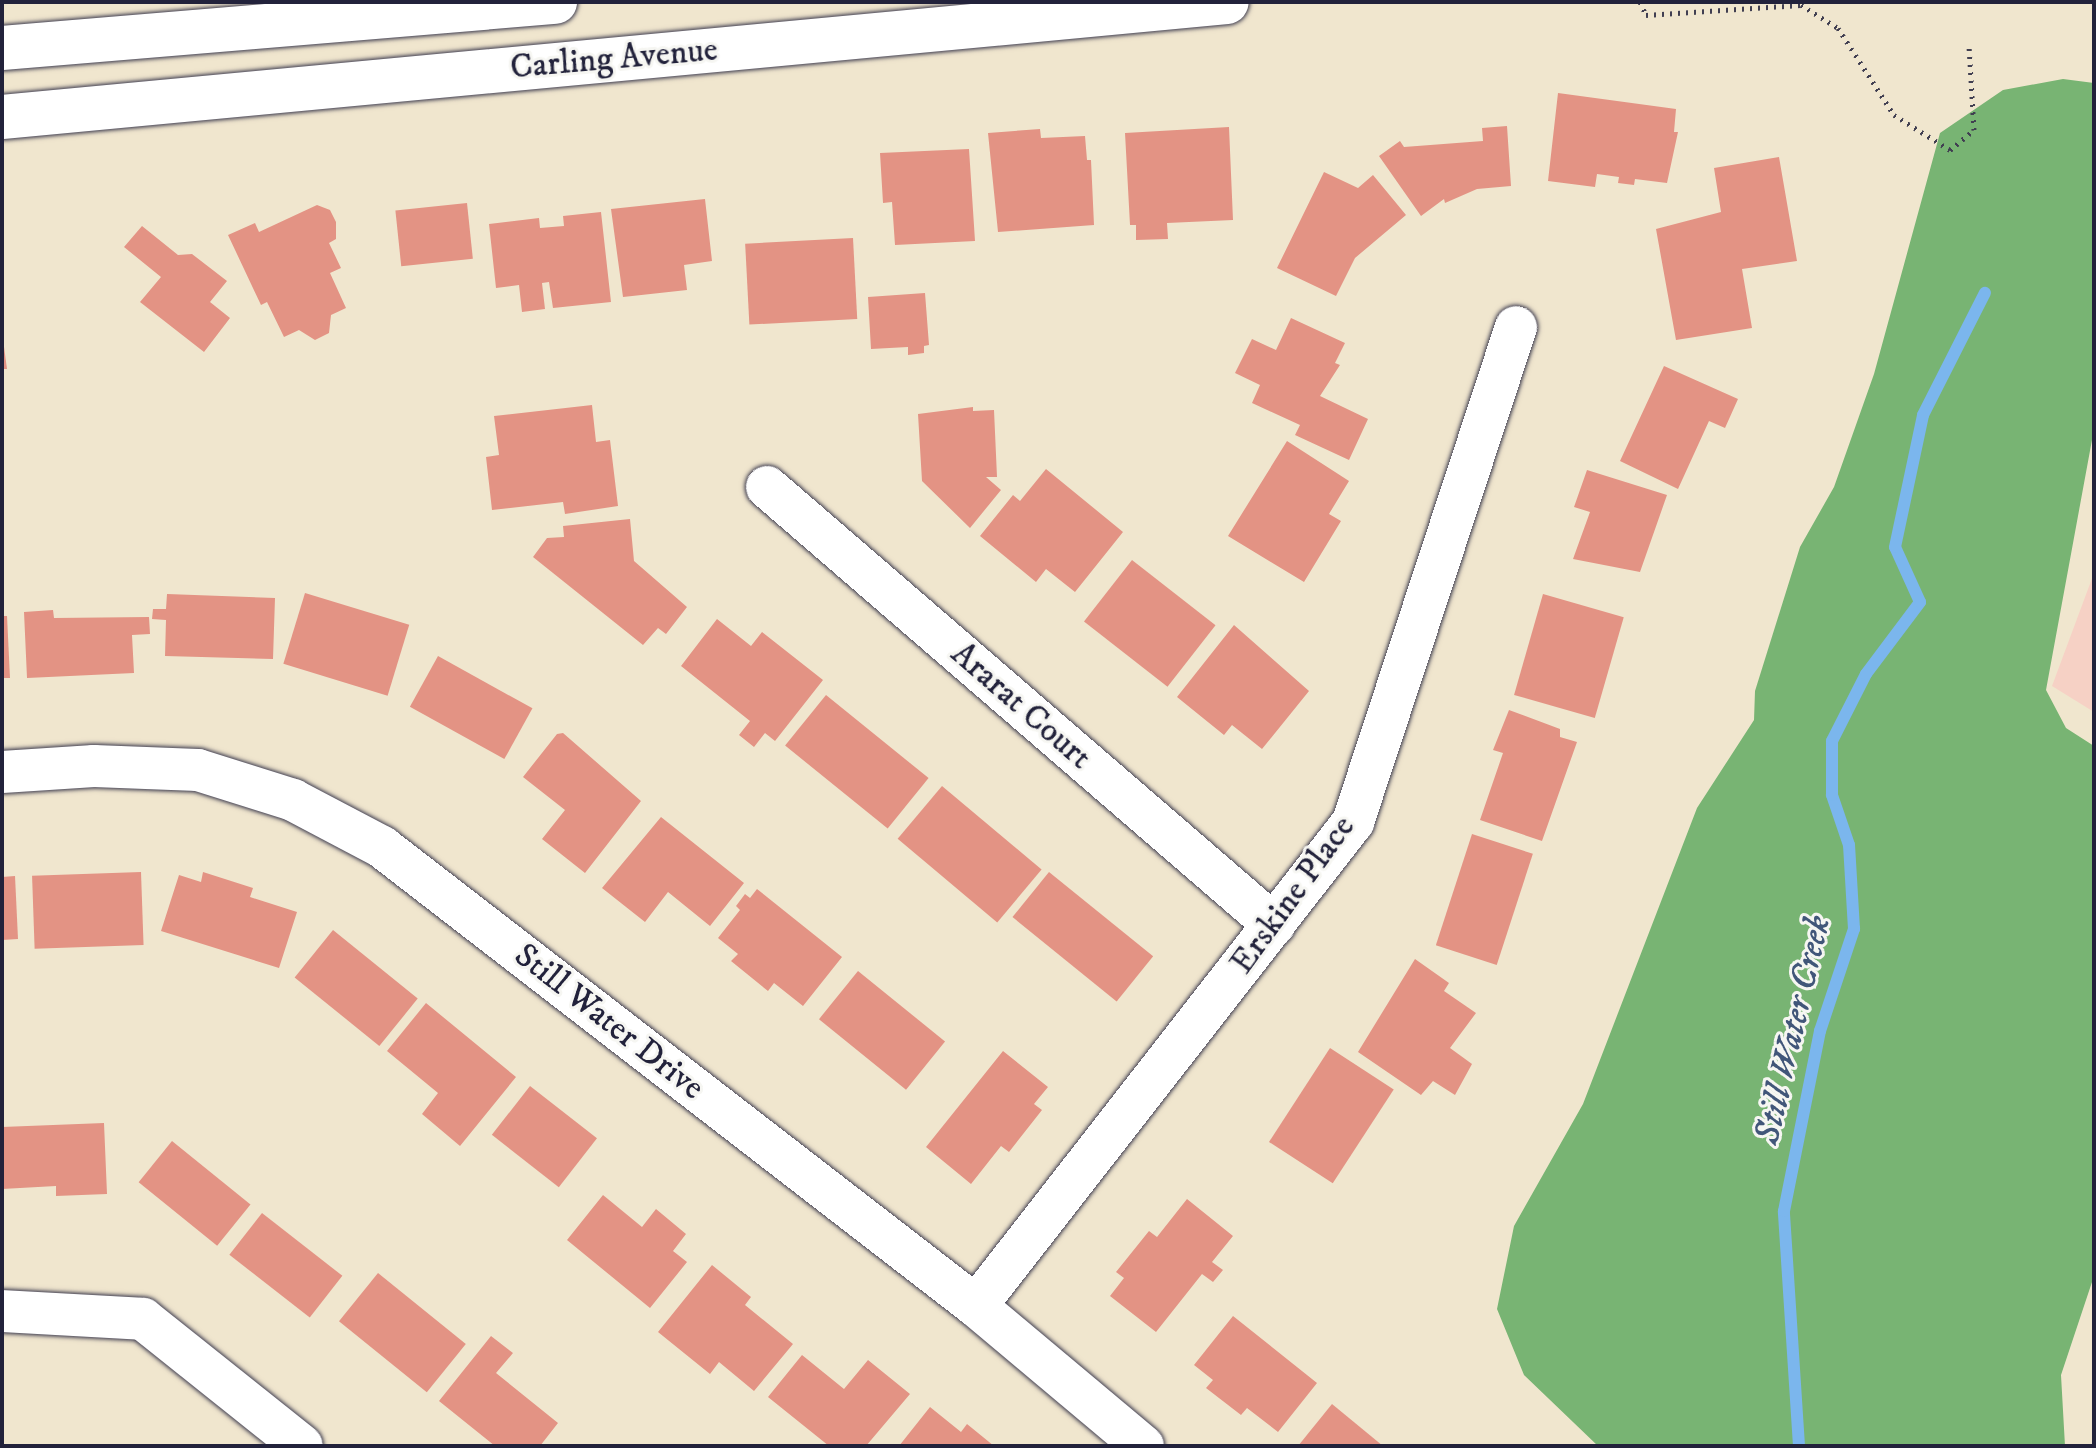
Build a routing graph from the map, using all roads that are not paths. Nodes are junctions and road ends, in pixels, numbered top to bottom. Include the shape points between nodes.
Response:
1 (555, 2) edge
2 (1227, 2) edge
3 (2, 48) edge
4 (2, 117) edge
5 (1516, 327) dead end
6 (767, 487) dead end
7 (2, 772) edge
8 (1274, 925) junction
9 (976, 1306) junction
10 (2, 1311) edge
11 (302, 1446) edge
12 (1143, 1446) edge

1 - 3 main road, Carling Avenue
2 - 4 main road, Carling Avenue
5 - 8 street, Erskine Place via 1353,822
6 - 8 street, Ararat Court
7 - 9 street, Still Water Drive via 94,766 198,770 293,800 382,847
8 - 9 street, Erskine Place
9 - 12 street, Still Water Drive
10 - 11 street via 143,1319

